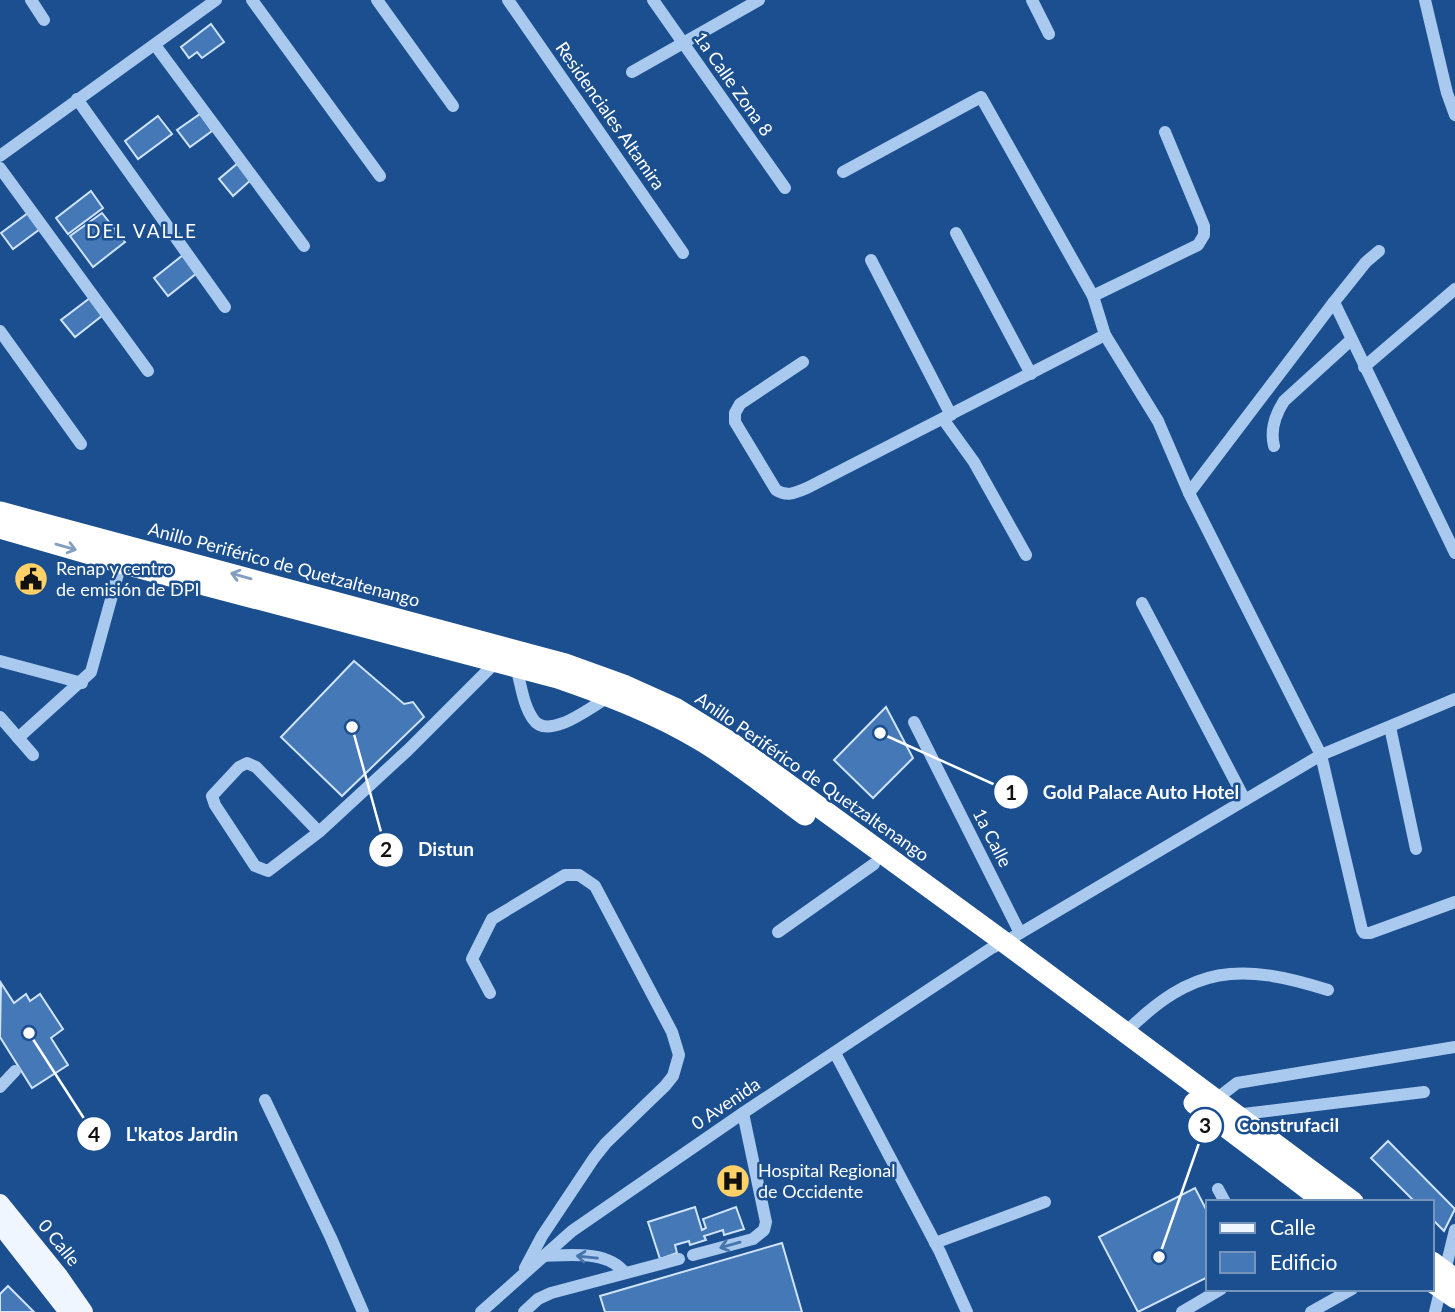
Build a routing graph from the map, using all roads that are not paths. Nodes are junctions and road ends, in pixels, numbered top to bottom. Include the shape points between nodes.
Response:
1 (31, 0) edge
2 (216, 0) edge
3 (251, 0) edge
4 (377, 0) edge
5 (508, 0) edge
6 (653, 0) edge
7 (759, 0) edge
8 (1032, 0) edge
9 (1425, 0) edge
10 (44, 20) dead end
11 (1049, 34) dead end
12 (155, 45) junction
13 (684, 45) junction
14 (632, 72) dead end
15 (77, 99) junction
16 (453, 106) dead end
17 (1455, 115) edge
18 (1164, 132) dead end
19 (0, 156) edge
20 (0, 168) edge
21 (843, 172) dead end
22 (380, 176) dead end
23 (785, 188) dead end
24 (956, 233) dead end
25 (304, 246) dead end
26 (1379, 251) dead end
27 (682, 253) dead end
28 (871, 260) dead end
29 (1455, 289) edge
30 (1093, 296) junction
31 (1334, 302) junction
32 (225, 307) dead end
33 (0, 331) edge
34 (1105, 335) junction
35 (1351, 340) junction
36 (803, 362) dead end
37 (1364, 367) junction
38 (148, 371) dead end
39 (1031, 374) junction
40 (947, 417) junction
41 (81, 444) dead end
42 (1274, 446) dead end
43 (1189, 493) junction
44 (0, 512) edge
45 (0, 528) edge
46 (1455, 553) edge
47 (1027, 555) dead end
48 (121, 563) junction
49 (1142, 603) dead end
50 (0, 661) edge
51 (507, 664) junction
52 (82, 683) junction
53 (610, 696) junction
54 (1455, 699) edge
55 (0, 717) edge
56 (914, 722) dead end
57 (1391, 727) junction
58 (18, 738) junction
59 (33, 755) dead end
60 (1321, 755) junction
61 (1245, 800) junction
62 (319, 832) junction
63 (1416, 849) dead end
64 (873, 864) junction
65 (1455, 902) edge
66 (778, 932) dead end
67 (1005, 941) junction
68 (1328, 990) dead end
69 (490, 993) dead end
70 (1125, 1033) junction
71 (1455, 1046) edge
72 (835, 1053) junction
73 (15, 1071) dead end
74 (0, 1087) edge
75 (1424, 1092) dead end
76 (265, 1100) dead end
77 (1215, 1100) junction
78 (743, 1113) junction
79 (1234, 1115) junction
80 (1218, 1189) dead end
81 (1224, 1200) edge
82 (1323, 1200) edge
83 (1350, 1200) edge
84 (1045, 1202) dead end
85 (0, 1203) edge
86 (0, 1226) edge
87 (1455, 1230) edge
88 (935, 1243) junction
89 (693, 1255) dead end
90 (543, 1256) junction
91 (679, 1259) dead end
92 (625, 1273) junction
93 (520, 1276) junction
94 (1443, 1280) edge
95 (1218, 1291) edge
96 (1348, 1291) edge
97 (64, 1311) edge
98 (84, 1312) edge
99 (363, 1312) edge
100 (481, 1312) edge
101 (524, 1312) edge
102 (968, 1312) edge
103 (1182, 1312) edge
104 (1311, 1312) edge
105 (1435, 1312) edge

1 - 10 street
2 - 12 street
3 - 22 street
4 - 16 street
5 - 27 street, Residenciales Altamira
6 - 13 street, 1a Calle Zona 8
7 - 13 street
8 - 11 street
9 - 17 street
12 - 15 street
12 - 25 street
13 - 14 street
13 - 23 street, 1a Calle Zona 8
15 - 19 street
15 - 32 street
18 - 30 street via 1204,234 1198,245
20 - 38 street
21 - 30 street via 981,97
24 - 39 street
26 - 31 street
28 - 40 street
29 - 37 street
30 - 34 street
31 - 35 street
31 - 43 street
33 - 41 street
34 - 39 street
34 - 43 street via 1158,421
35 - 37 street
35 - 42 street via 1284,401 1273,429
36 - 40 street via 740,404 735,413 735,422 782,494 799,491
37 - 46 street
39 - 40 street
40 - 47 street
43 - 60 street
67 -> 44 highway, Anillo Periférico de Quetzaltenango via 733,744 675,708 626,685 565,664
45 -> 48 highway, Anillo Periférico de Quetzaltenango
48 - 51 highway, Anillo Periférico de Quetzaltenango
48 - 52 street via 92,672
49 - 61 street
50 - 52 street
51 - 53 highway, Anillo Periférico de Quetzaltenango
51 - 53 street via 534,722 543,728 555,728
51 - 62 street
52 - 58 street
53 - 64 highway, Anillo Periférico de Quetzaltenango via 701,741
54 - 57 street, 0 Avenida
55 - 58 street
56 - 67 street, 1a Calle
57 - 60 street, 0 Avenida
57 - 63 street
58 - 59 street
60 - 61 street, 0 Avenida
60 - 65 street via 1364,933
61 - 67 street, 0 Avenida
62 - 62 street via 268,871 255,866 212,796 247,763
64 - 66 street
64 - 67 highway, Anillo Periférico de Quetzaltenango
67 - 70 highway, Anillo Periférico de Quetzaltenango
67 - 72 street, 0 Avenida
67 - 82 highway, Anillo Periférico de Quetzaltenango
68 - 70 street via 1259,973 1220,974 1172,992
69 - 93 street via 472,959 492,919 565,875 579,875 595,886 672,1032 679,1055 666,1086 594,1157
70 - 77 highway, Anillo Periférico de Quetzaltenango
71 - 77 street via 1237,1083
72 - 78 street, 0 Avenida
72 - 88 street
73 - 74 street
75 - 79 street
76 - 99 street
77 - 79 highway, Anillo Periférico de Quetzaltenango
78 -> 89 street via 764,1230 753,1238
78 - 90 street, 0 Avenida
79 - 83 highway, Anillo Periférico de Quetzaltenango
80 - 81 street
84 - 88 street
85 - 98 main road, 0 Calle
86 - 97 main road, 0 Calle
87 - 94 street
88 - 102 street
92 -> 90 street via 602,1258
90 - 93 street, 0 Avenida
91 - 92 street
92 - 101 street via 551,1293
93 - 100 street, 0 Avenida
94 - 105 street
95 - 103 street
96 - 104 street

